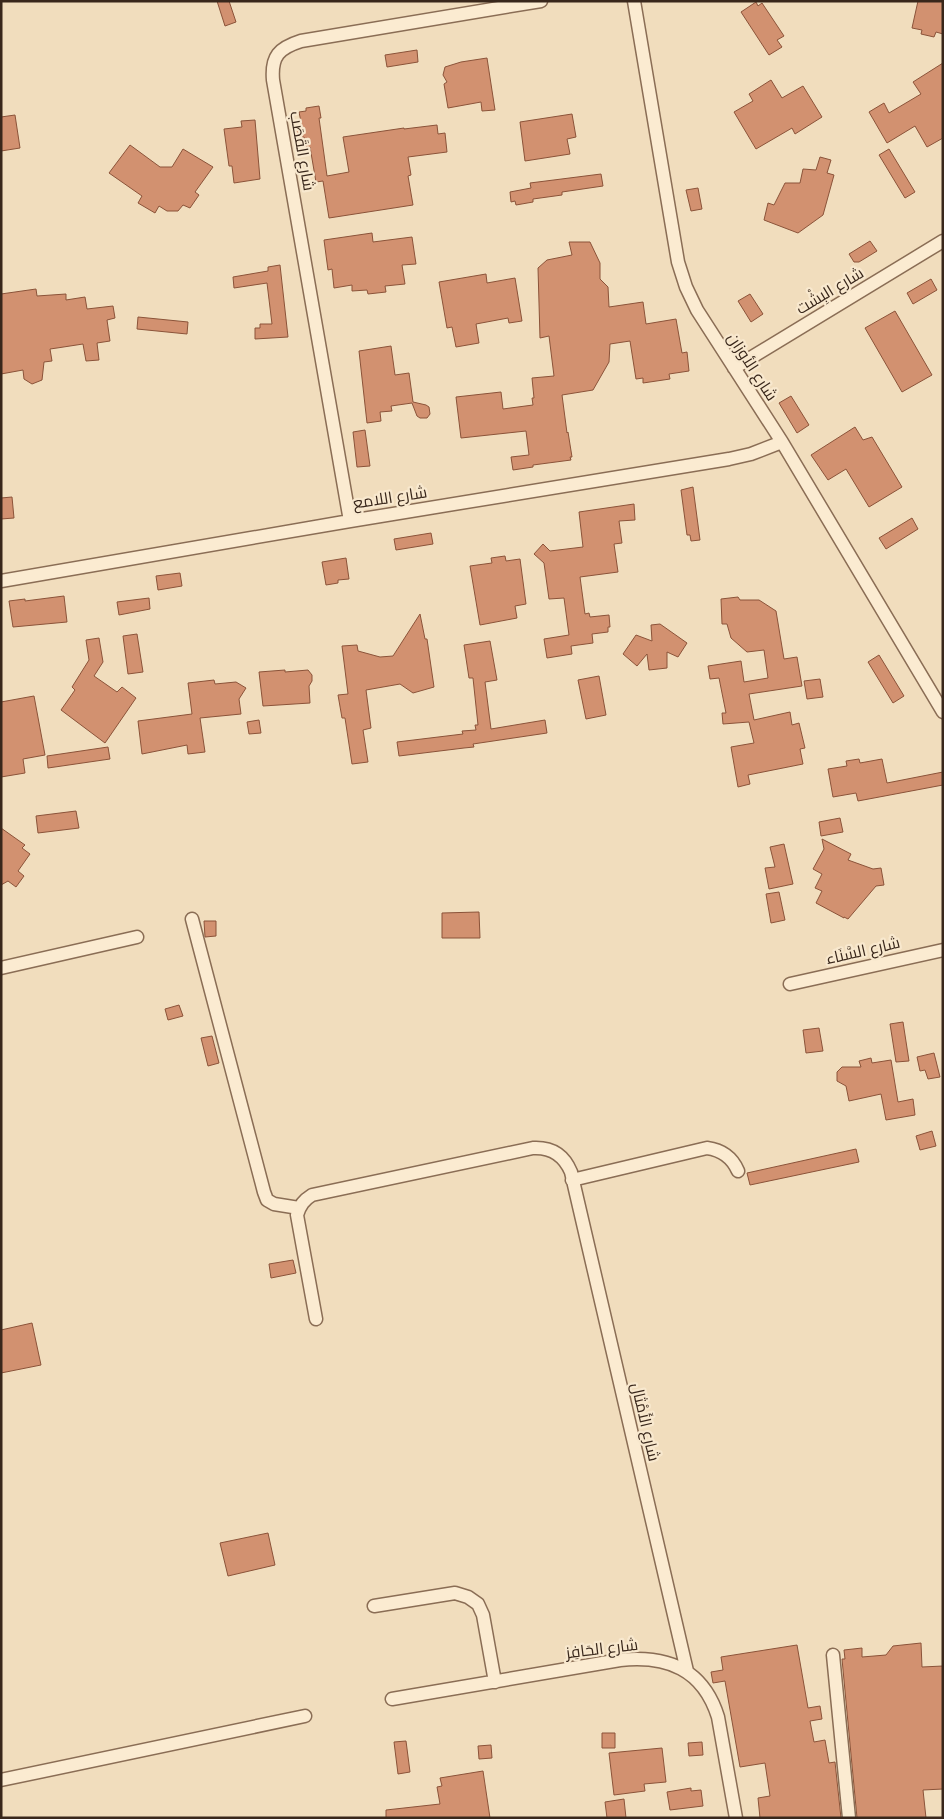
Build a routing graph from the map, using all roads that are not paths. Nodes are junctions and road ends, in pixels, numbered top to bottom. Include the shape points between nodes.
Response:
1 (541, 1) edge
2 (634, 1) edge
3 (943, 242) edge
4 (734, 368) junction
5 (782, 442) junction
6 (350, 521) junction
7 (1, 580) edge
8 (943, 712) edge
9 (192, 919) dead end
10 (137, 937) dead end
11 (943, 950) edge
12 (1, 968) edge
13 (790, 984) dead end
14 (738, 1171) dead end
15 (572, 1180) junction
16 (299, 1208) junction
17 (316, 1319) dead end
18 (374, 1606) dead end
19 (833, 1655) dead end
20 (687, 1671) junction
21 (495, 1682) junction
22 (392, 1699) dead end
23 (305, 1716) dead end
24 (1, 1780) edge
25 (736, 1818) edge
26 (849, 1818) edge

1 - 6 street, شارع القَصَب via 301,41 283,48 274,62 273,80
2 - 4 street, شارع الأوزان via 680,266 697,310
3 - 4 street, شارع البِشْت
4 - 5 street, شارع الأوزان
5 - 6 street, شارع اللامع via 729,459
5 - 8 street, شارع الأوزان
6 - 7 street, شارع اللامع
9 - 16 street via 264,1192 267,1200 274,1204
10 - 12 street
11 - 13 street, شارع السَّنَاء
14 - 15 street via 725,1154 707,1148
15 - 16 street, شارع الأَمْثال via 560,1155 548,1149 533,1148 312,1195
15 - 20 street, شارع الأَمْثال
16 - 17 street via 298,1222
18 - 21 street via 455,1593 468,1596 478,1604 483,1615
19 - 26 street
20 - 21 street, شارع الحَافِز via 672,1664 637,1659
20 - 25 street, شارع الحَافِز via 714,1702
21 - 22 street, شارع الحَافِز
23 - 24 street

